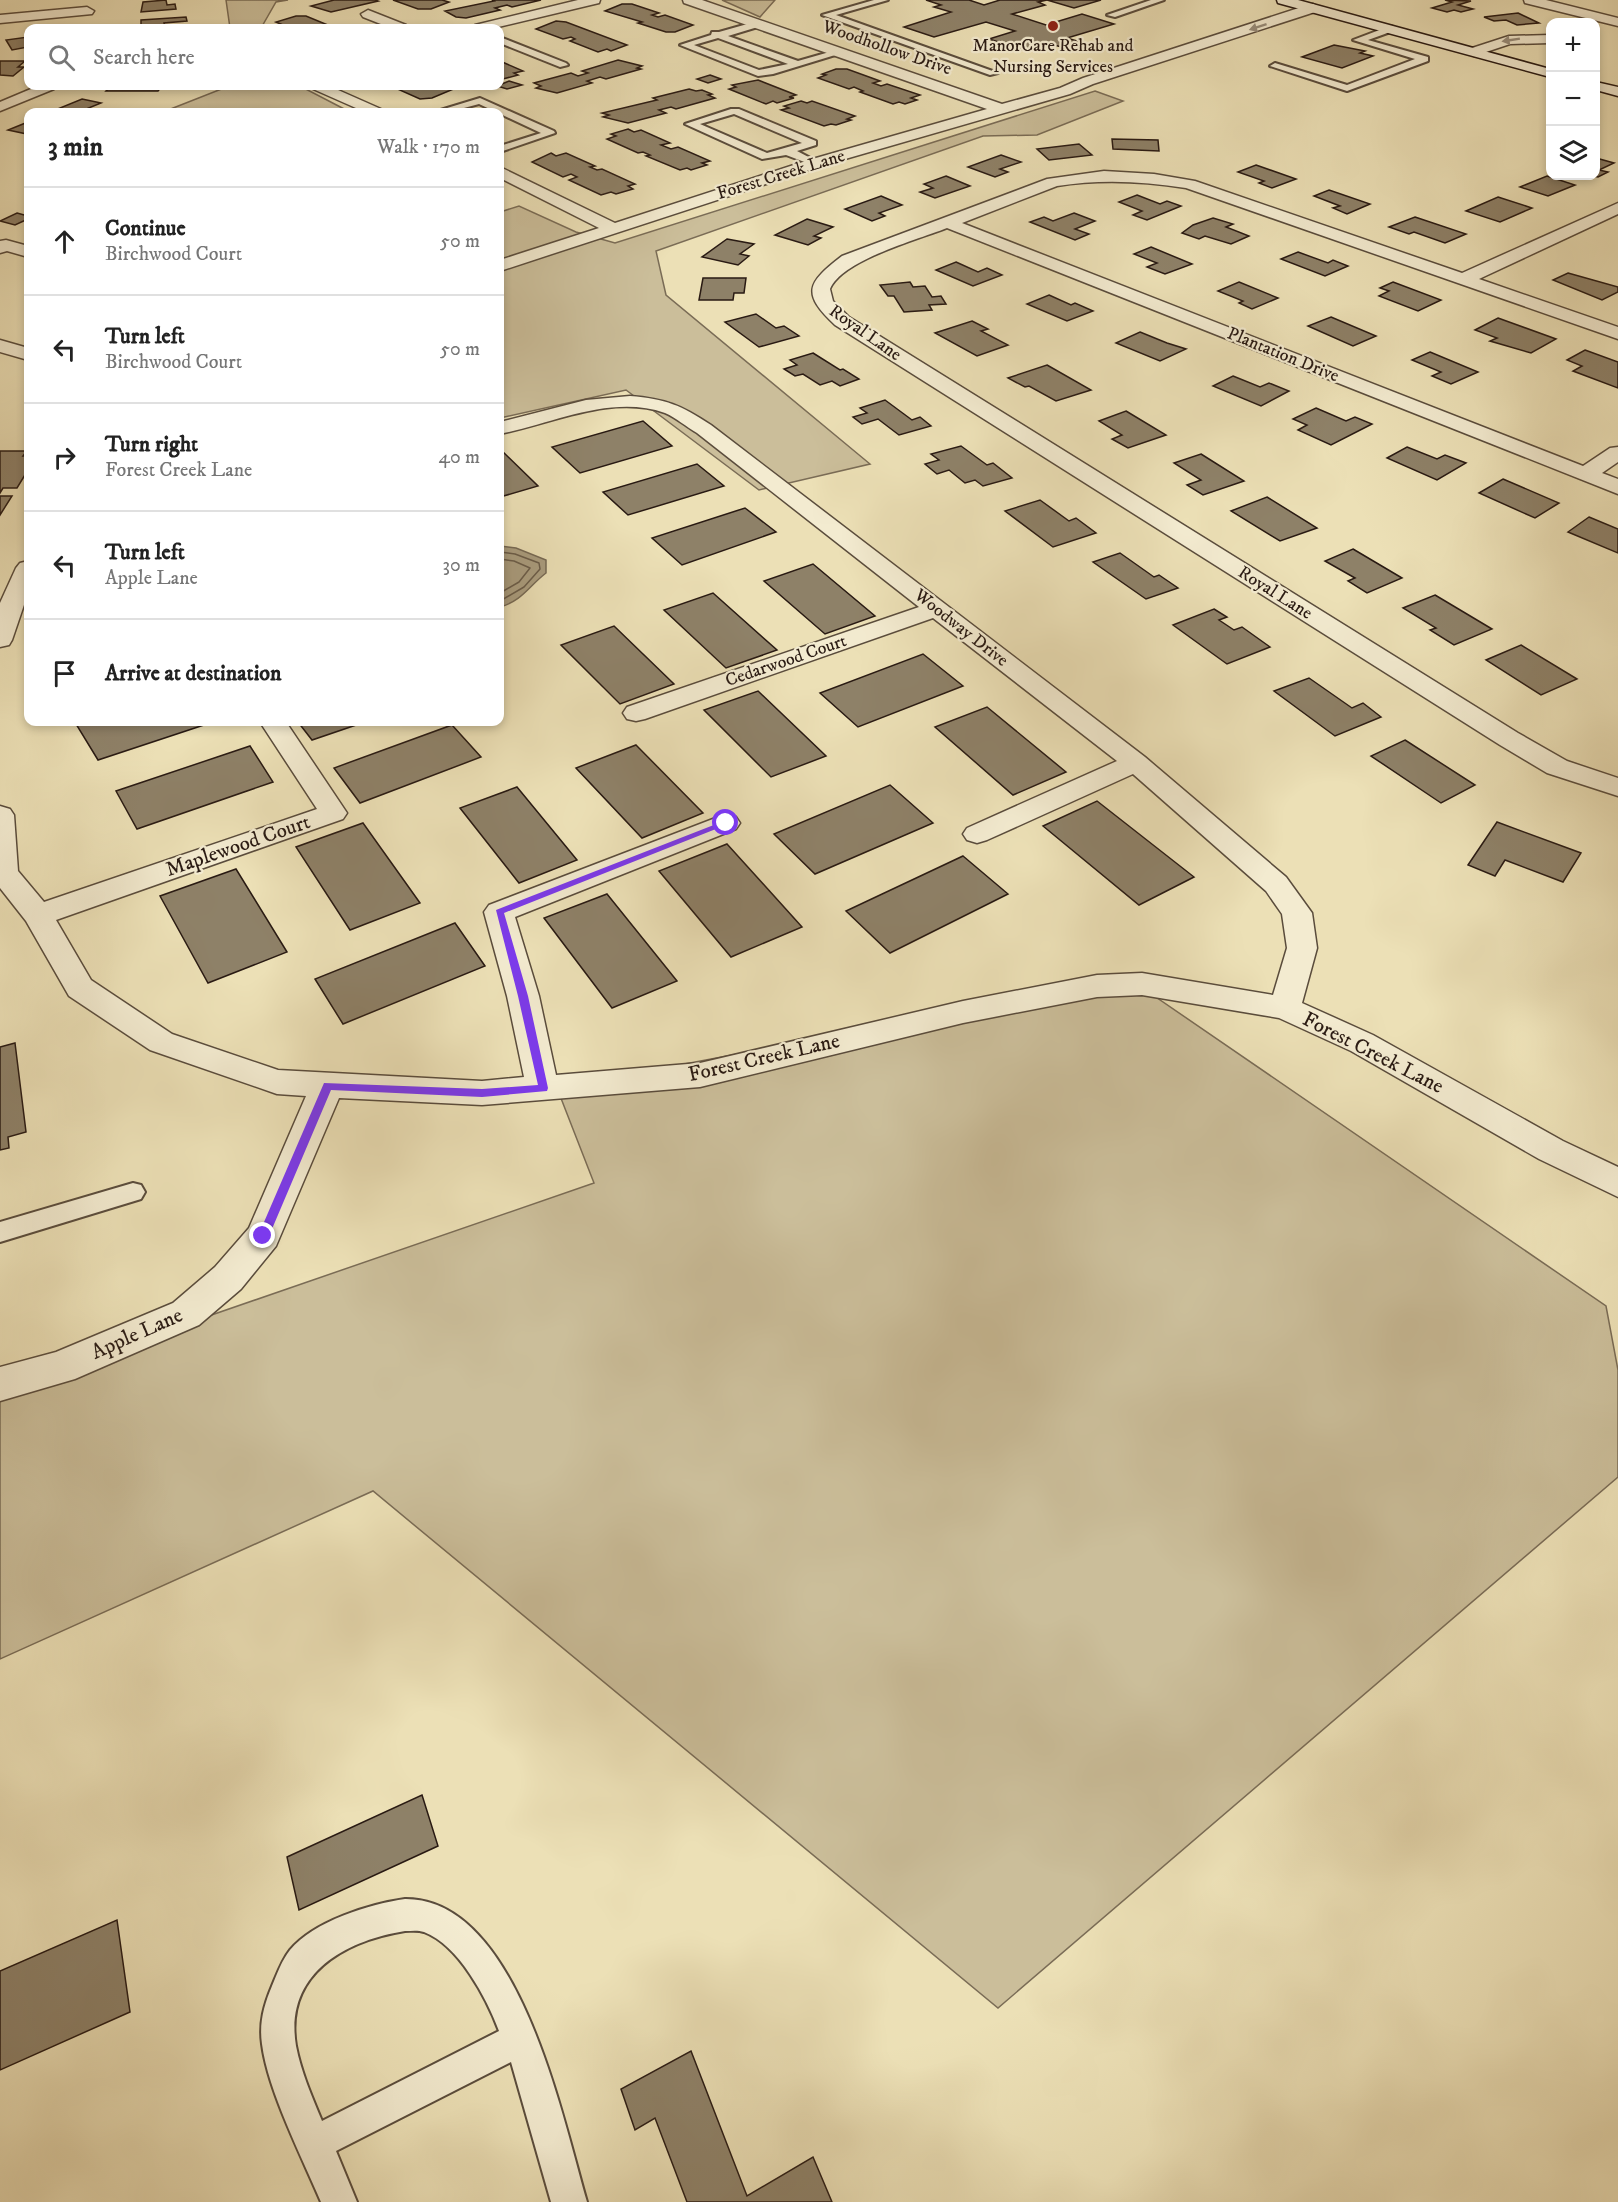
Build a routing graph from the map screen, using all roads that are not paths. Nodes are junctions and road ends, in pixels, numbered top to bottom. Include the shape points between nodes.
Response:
1 (594, 0) edge
2 (689, 0) edge
3 (884, 0) edge
4 (1160, 0) edge
5 (1283, 0) edge
6 (1530, 0) edge
7 (88, 6) edge
8 (1313, 8) junction
9 (368, 14) dead end
10 (1335, 14) junction
11 (1112, 15) dead end
12 (0, 19) edge
13 (1617, 21) edge
14 (88, 24) edge
15 (392, 24) edge
16 (496, 24) edge
17 (758, 24) junction
18 (1600, 28) edge
19 (1390, 29) junction
20 (715, 34) junction
21 (1546, 39) edge
22 (504, 42) edge
23 (840, 52) junction
24 (1474, 52) junction
25 (797, 64) junction
26 (563, 65) dead end
27 (1275, 66) dead end
28 (1546, 72) edge
29 (993, 73) dead end
30 (1600, 87) edge
31 (40, 90) edge
32 (327, 90) edge
33 (1065, 91) junction
34 (1618, 92) edge
35 (0, 107) edge
36 (367, 108) edge
37 (454, 108) edge
38 (495, 108) edge
39 (1004, 110) junction
40 (504, 112) edge
41 (504, 148) edge
42 (788, 151) junction
43 (815, 163) junction
44 (504, 174) edge
45 (1618, 208) edge
46 (948, 223) junction
47 (612, 228) junction
48 (0, 248) edge
49 (24, 251) edge
50 (504, 265) edge
51 (1464, 279) junction
52 (1618, 333) edge
53 (0, 346) edge
54 (24, 353) edge
55 (504, 427) edge
56 (1618, 453) edge
57 (1585, 474) junction
58 (1618, 487) edge
59 (16, 580) edge
60 (935, 609) junction
61 (0, 640) edge
62 (636, 713) dead end
63 (276, 726) edge
64 (1136, 763) junction
65 (1618, 787) edge
66 (0, 815) edge
67 (726, 823) dead end
68 (977, 834) dead end
69 (2, 874) edge
70 (38, 915) junction
71 (1285, 1008) junction
72 (327, 1086) junction
73 (543, 1088) junction
74 (1618, 1183) edge
75 (133, 1192) dead end
76 (0, 1232) edge
77 (0, 1384) edge
78 (520, 2039) junction
79 (315, 2143) junction
80 (339, 2202) edge
81 (569, 2202) edge

1 - 16 street
2 - 17 street, Woodhollow Drive
3 - 29 lane via 827,15
4 - 11 lane
5 - 8 street
6 - 13 street
7 - 12 street
7 - 14 street
8 - 10 street
8 -> 33 street, Forest Creek Lane
9 - 15 street
10 - 19 street
10 - 33 street, Forest Creek Lane via 1147,77
13 - 18 street
17 - 20 lane
17 - 23 street, Woodhollow Drive
19 - 24 street
19 - 27 lane via 1358,40 1425,59 1347,88
20 - 25 lane
20 - 25 lane via 685,45 758,73
21 -> 24 street via 1509,40
22 - 26 lane
23 - 25 lane
23 - 39 street, Woodhollow Drive
24 - 28 street
30 - 34 street
31 - 35 street
32 - 36 street
33 - 39 street, Forest Creek Lane
37 - 38 lane via 480,101
39 - 43 street, Forest Creek Lane
40 - 41 lane via 550,133
42 - 42 lane via 812,143 735,111 690,124 766,157
42 - 43 lane
43 - 47 street, Forest Creek Lane
44 - 47 street
45 - 51 street
46 - 51 street, Royal Lane via 1053,182 1090,176 1152,177 1189,184
46 - 57 street, Plantation Drive
46 - 65 street, Royal Lane via 848,260 825,277 820,293 825,307 1509,739 1557,767
47 - 50 street, Forest Creek Lane
48 - 49 street via 6,245
51 - 52 street, Royal Lane
53 - 54 street
55 - 60 street, Woodway Drive via 612,401 633,400 674,409
56 - 57 street
57 - 58 street, Plantation Drive
59 - 61 street
60 - 62 street, Cedarwood Court
60 - 64 street, Woodway Drive
63 - 70 street, Maplewood Court via 333,813
64 - 68 street
64 - 71 street, Woodway Drive via 1276,884 1297,913 1302,948
66 - 69 street, Forest Creek Lane
67 - 73 street via 499,912
69 - 70 street, Forest Creek Lane
70 - 72 street, Forest Creek Lane via 80,988 161,1042 277,1082
71 - 73 street, Forest Creek Lane via 1142,984 1097,986 963,1012 700,1075
71 - 74 street, Forest Creek Lane via 1362,1043 1551,1150
72 - 73 street, Forest Creek Lane via 482,1093
72 - 77 street, Apple Lane via 263,1236 228,1278 186,1314 62,1367
75 - 76 lane
78 - 79 lane
78 - 79 lane via 479,1959 450,1929 420,1915 390,1917 345,1932 302,1960 280,2006 279,2048
78 - 81 lane
79 - 80 lane

